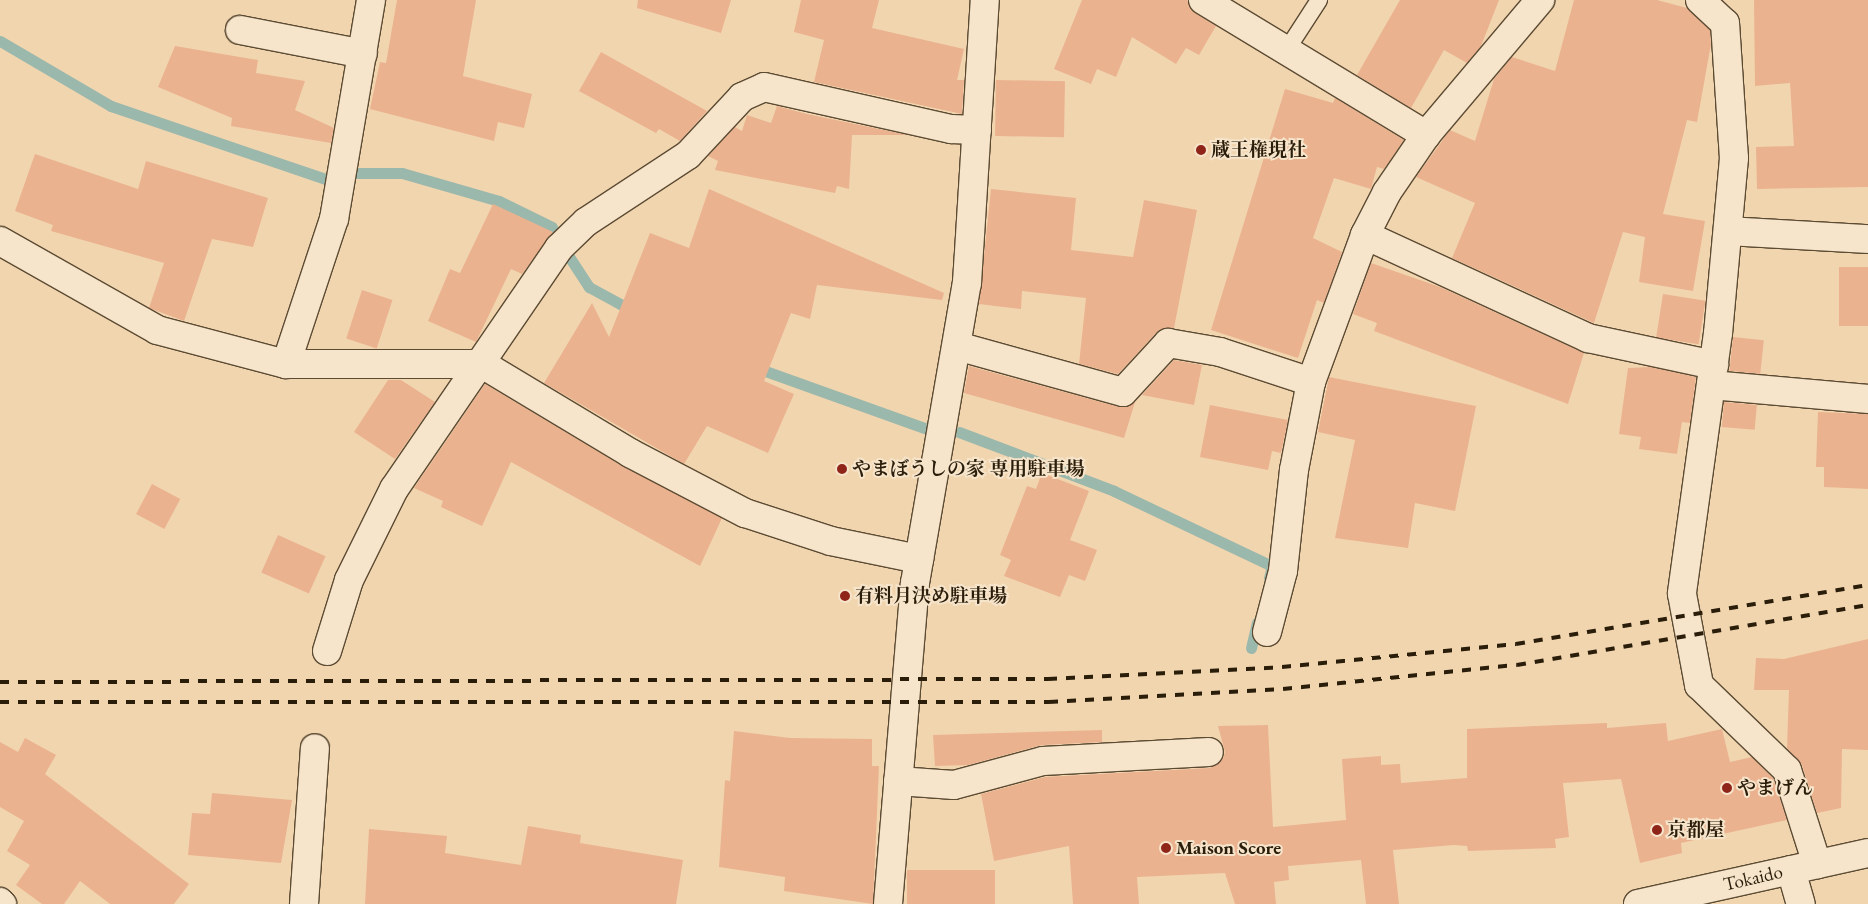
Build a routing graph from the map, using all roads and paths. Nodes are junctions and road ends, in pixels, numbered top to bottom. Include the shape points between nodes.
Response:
1 (371, 0) edge
2 (985, 0) edge
3 (1203, 0) edge
4 (1319, 0) edge
5 (1540, 0) edge
6 (1700, 0) edge
7 (240, 30) dead end
8 (1286, 50) junction
9 (363, 54) junction
10 (977, 130) junction
11 (1426, 135) junction
12 (1728, 231) junction
13 (1364, 234) junction
14 (1868, 239) edge
15 (0, 241) edge
16 (957, 346) junction
17 (286, 364) junction
18 (482, 364) junction
19 (1712, 375) junction
20 (1311, 382) junction
21 (1868, 399) edge
22 (919, 560) junction
23 (1267, 632) dead end
24 (326, 650) dead end
25 (316, 748) dead end
26 (1209, 752) dead end
27 (898, 781) junction
28 (1868, 853) edge
29 (1817, 864) junction
30 (1791, 870) junction
31 (304, 904) edge
32 (888, 904) edge
33 (1638, 904) edge
34 (1801, 904) edge

1 - 9 street
2 - 10 street
3 - 8 street
4 - 8 lane
5 - 11 street
6 - 12 street via 1719,14 1726,34 1734,158
7 - 9 street
8 - 11 street
9 - 17 street via 334,219
10 - 16 street via 967,283
10 - 18 street via 951,129 776,88 752,90 688,155 571,234
11 - 13 street via 1382,199
12 - 14 street
12 - 19 street
13 - 19 street via 1588,338
13 - 20 street
15 - 17 street via 157,330
16 - 20 street via 1123,392 1168,343 1220,352
16 - 22 street
17 - 18 street
18 - 22 street via 630,453 745,513 831,541
18 - 24 street via 394,489 349,580
19 - 21 street
19 - 29 street via 1682,594 1694,669 1710,698 1787,770
20 - 23 street via 1294,470 1283,570
22 - 27 street
25 - 31 street
26 - 27 street via 1043,761 954,785
27 - 32 street
28 - 29 street, Tokaido
29 - 30 street, Tokaido
30 - 33 street, Tokaido
30 - 34 street

